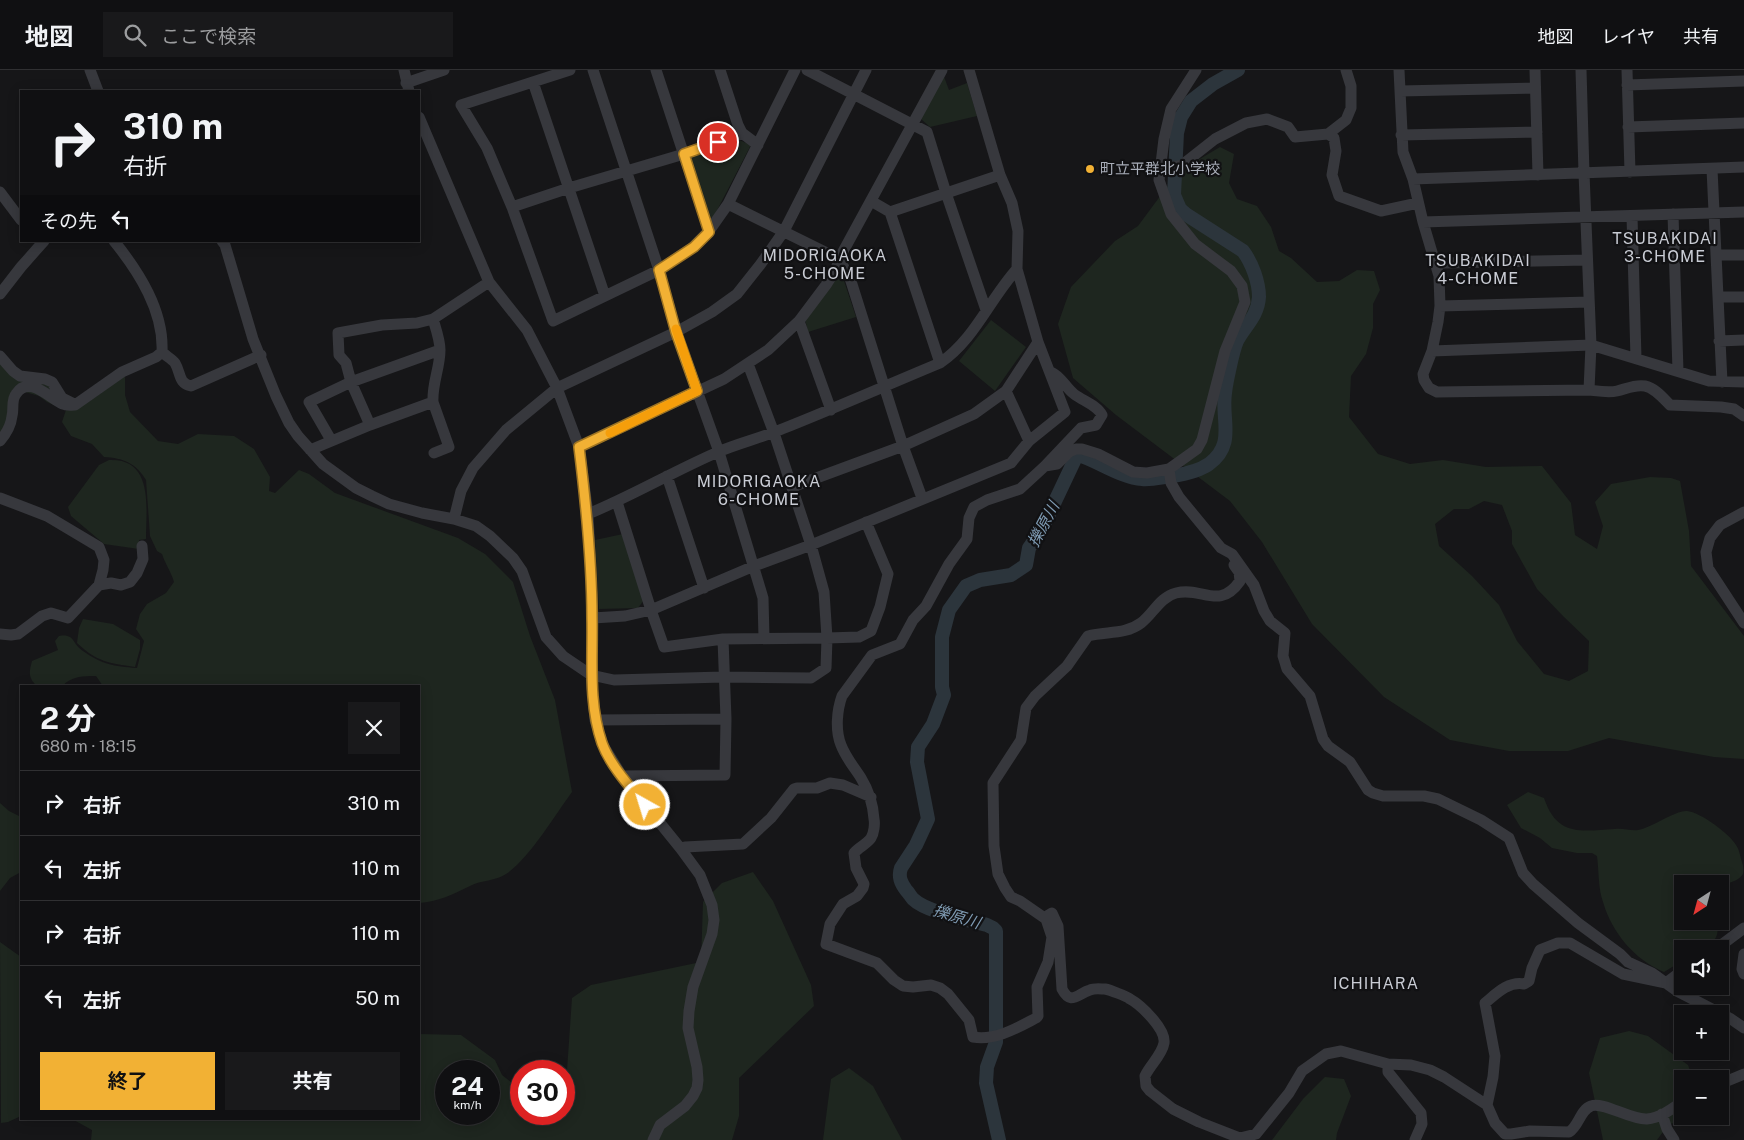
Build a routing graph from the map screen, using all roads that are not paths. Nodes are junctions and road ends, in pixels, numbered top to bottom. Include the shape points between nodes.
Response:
1 (90, 70) edge
2 (404, 70) edge
3 (444, 70) edge
4 (570, 70) edge
5 (593, 70) edge
6 (656, 70) edge
7 (720, 70) edge
8 (795, 70) edge
9 (807, 70) edge
10 (866, 70) edge
11 (942, 70) edge
12 (969, 70) edge
13 (1196, 70) edge
14 (1346, 70) edge
15 (1399, 70) edge
16 (1535, 70) edge
17 (1581, 70) edge
18 (1627, 70) edge
19 (1744, 81) edge
20 (533, 82) junction
21 (1627, 85) junction
22 (408, 87) edge
23 (1535, 88) junction
24 (98, 90) edge
25 (1400, 92) junction
26 (852, 94) junction
27 (420, 119) edge
28 (1744, 123) edge
29 (912, 125) junction
30 (1628, 127) junction
31 (1537, 132) junction
32 (742, 133) junction
33 (1328, 134) junction
34 (1401, 135) junction
35 (758, 145) junction
36 (684, 154) junction
37 (1744, 167) edge
38 (1170, 168) junction
39 (1712, 168) junction
40 (626, 171) junction
41 (1630, 172) junction
42 (1584, 173) junction
43 (1000, 175) junction
44 (1538, 175) junction
45 (1413, 179) junction
46 (569, 188) junction
47 (0, 192) edge
48 (946, 193) junction
49 (871, 200) junction
50 (1418, 202) junction
51 (728, 204) junction
52 (512, 207) junction
53 (890, 212) junction
54 (1744, 212) edge
55 (1715, 213) junction
56 (1673, 214) junction
57 (1632, 216) junction
58 (1586, 217) junction
59 (20, 219) edge
60 (1423, 222) junction
61 (784, 231) junction
62 (709, 232) junction
63 (43, 242) edge
64 (115, 242) edge
65 (223, 242) edge
66 (1716, 255) junction
67 (1744, 255) edge
68 (840, 259) junction
69 (1587, 260) junction
70 (1435, 262) junction
71 (1017, 269) junction
72 (659, 270) junction
73 (489, 282) junction
74 (0, 294) edge
75 (605, 296) junction
76 (1718, 297) junction
77 (1744, 297) edge
78 (1589, 302) junction
79 (1440, 306) junction
80 (986, 310) junction
81 (433, 319) junction
82 (799, 321) junction
83 (676, 332) junction
84 (1744, 340) edge
85 (1719, 341) junction
86 (1038, 342) junction
87 (1591, 345) junction
88 (440, 350) junction
89 (1432, 351) junction
90 (162, 352) junction
91 (260, 355) junction
92 (0, 356) edge
93 (1636, 358) junction
94 (940, 363) junction
95 (748, 364) junction
96 (1678, 371) junction
97 (1050, 372) junction
98 (352, 382) junction
99 (1722, 382) junction
100 (1744, 382) edge
101 (884, 386) junction
102 (557, 388) junction
103 (1589, 390) junction
104 (697, 391) junction
105 (1006, 391) junction
106 (433, 402) junction
107 (75, 405) junction
108 (832, 410) junction
109 (1744, 416) edge
110 (370, 425) junction
111 (774, 433) junction
112 (331, 440) junction
113 (0, 441) edge
114 (1029, 441) junction
115 (903, 446) junction
116 (579, 447) junction
117 (310, 450) junction
118 (719, 452) junction
119 (434, 453) dead end
120 (1045, 466) junction
121 (1170, 474) junction
122 (667, 476) junction
123 (792, 487) junction
124 (0, 498) edge
125 (922, 498) junction
126 (617, 502) junction
127 (1744, 512) edge
128 (588, 514) junction
129 (454, 519) junction
130 (866, 522) junction
131 (811, 545) junction
132 (142, 546) dead end
133 (1221, 548) junction
134 (754, 566) junction
135 (99, 585) junction
136 (704, 588) junction
137 (651, 610) junction
138 (592, 618) junction
139 (1744, 623) edge
140 (0, 634) edge
141 (764, 638) junction
142 (827, 638) junction
143 (723, 639) junction
144 (591, 675) junction
145 (724, 677) junction
146 (726, 719) junction
147 (595, 720) junction
148 (622, 776) junction
149 (870, 797) junction
150 (681, 849) junction
151 (1046, 919) junction
152 (1744, 928) edge
153 (1728, 940) edge
154 (1744, 954) edge
155 (1744, 974) edge
156 (1674, 977) edge
157 (1666, 983) junction
158 (1744, 1028) edge
159 (1388, 1064) junction
160 (1744, 1074) edge
161 (1729, 1080) edge
162 (1486, 1105) junction
163 (1674, 1107) edge
164 (1662, 1114) junction
165 (653, 1140) edge
166 (1415, 1140) edge
167 (1674, 1140) edge

1 - 24 street
2 - 22 street
3 - 22 street
4 - 20 street
5 - 40 street
6 - 36 street
7 - 32 street
8 - 35 street
9 - 26 street
10 - 26 street
11 - 29 street
12 - 43 street
13 - 38 street via 1171,109 1164,139
14 - 33 street via 1351,86 1351,108 1346,120
15 - 25 street
16 - 23 street
17 - 42 street
18 - 21 street
19 - 21 street
20 - 46 street
20 - 52 street via 461,106 487,148
21 - 30 street
23 - 25 street
23 - 31 street
25 - 34 street
26 - 29 street
26 - 61 street
27 - 73 street
28 - 30 street
29 - 48 street via 927,132
29 - 49 street
30 - 41 street
31 - 34 street
31 - 44 street
32 - 35 street
32 - 36 street
33 - 38 street via 1295,136 1288,127 1267,119 1246,123
33 - 50 street via 1334,138 1336,151 1332,175 1339,196 1381,211
34 - 45 street via 1403,152
35 - 51 street
36 - 40 street
36 - 62 street
37 - 39 street
38 - 121 street via 1159,180 1171,214 1195,244 1231,271 1242,286 1246,302 1225,350 1202,440
39 - 41 street
39 - 55 street
40 - 46 street
40 - 72 street
41 - 42 street
42 - 44 street
42 - 58 street
43 - 48 street
43 - 71 street via 1012,203 1018,231
44 - 45 street
45 - 50 street
46 - 52 street
46 - 75 street
47 - 59 street
48 - 53 street
48 - 80 street
49 - 53 street
49 - 68 street
50 - 60 street
51 - 61 street
51 - 62 street
52 - 75 street via 553,321
53 - 94 street
54 - 55 street
55 - 56 street
55 - 66 street
56 - 57 street
56 - 96 street
57 - 58 street
57 - 93 street
58 - 60 street
58 - 69 street
60 - 70 street
61 - 68 street
61 - 83 street via 737,294
62 - 72 street via 694,247
63 - 74 street
64 - 90 street via 141,277 160,328
65 - 91 street
66 - 67 street
66 - 76 street
68 - 82 street via 826,285
68 - 101 street via 850,278
69 - 70 street
69 - 78 street
70 - 79 street
71 - 80 street
71 - 86 street
72 - 75 street
72 - 83 street
73 - 81 street
73 - 102 street via 527,330
76 - 77 street
76 - 85 street
78 - 79 street
78 - 87 street
79 - 89 street
80 - 94 street via 969,337
81 - 88 street
81 - 98 street via 338,333 339,355 346,363
82 - 95 street
82 - 108 street
83 - 102 street
83 - 104 street
84 - 85 street
85 - 99 street
86 - 97 street
86 - 105 street
87 - 89 street
87 - 93 street
87 - 103 street
88 - 98 street
88 - 106 street via 432,390
89 - 103 street via 1424,380 1437,392
90 - 91 street via 177,366 181,382 191,386
90 - 107 street via 122,372
91 - 117 street via 289,423
92 - 107 street via 20,376 52,382 62,398
93 - 96 street
94 - 101 street
95 - 104 street
95 - 111 street
96 - 99 street
97 - 114 street via 1065,412
97 - 120 street via 1056,374 1074,394 1100,410 1102,415 1096,425 1081,428
98 - 110 street
98 - 112 street via 309,402
99 - 100 street
101 - 108 street
101 - 115 street
102 - 116 street
102 - 129 street via 506,430 473,468 461,491
103 - 109 street via 1606,392 1645,386 1670,405 1721,407 1734,409
104 - 116 street
104 - 118 street
105 - 114 street
105 - 115 street via 974,414
106 - 110 street
106 - 119 street via 449,447
107 - 113 street via 66,406 41,389 26,387 17,391 12,417
108 - 111 street
110 - 112 street
111 - 118 street
111 - 123 street
112 - 117 street
114 - 125 street via 1010,463
115 - 123 street
115 - 125 street
116 - 128 street
117 - 129 street via 337,475 372,496 389,504
118 - 122 street
118 - 134 street
120 - 121 street via 1057,464 1069,452 1082,449 1133,472
120 - 149 street via 1020,489 974,507 966,540 926,606 912,620 900,644 872,655 842,696 837,720 840,743
121 - 133 street via 1179,497
122 - 126 street
122 - 136 street
123 - 131 street
124 - 135 street via 46,516 99,547 104,560
125 - 130 street
126 - 128 street
126 - 137 street
127 - 139 street via 1720,525 1710,538 1706,552 1708,568
128 - 138 street
129 - 144 street via 476,526 513,558 522,571 546,637 563,656
130 - 131 street
130 - 142 street via 888,574 880,607 871,631 859,638
131 - 134 street
131 - 142 street via 824,592
132 - 135 street via 143,559 130,582
133 - 151 street via 1238,572 1240,581 1233,591 1213,596 1186,591 1175,593 1157,605 1142,623 1118,632 1088,636 1067,666 1026,708 1021,740 993,782 994,846 998,874 1011,897
133 - 157 street via 1232,554 1254,585 1270,621 1285,633 1282,656 1287,669 1310,696 1328,746 1350,762 1368,790 1383,796 1438,799 1509,838 1523,873 1533,884 1628,962
134 - 136 street
134 - 141 street via 763,598
135 - 140 street via 68,618 51,613 18,634
136 - 137 street
137 - 138 street
137 - 143 street via 664,647
138 - 144 street
141 - 142 street
141 - 143 street
142 - 145 street via 826,668 812,678
143 - 145 street
144 - 145 street via 631,681
144 - 147 street
145 - 146 street
146 - 147 street
146 - 148 street via 725,775
147 - 148 street via 603,745
148 - 150 street
149 - 150 street via 830,783 817,788 797,788 743,844
149 - 151 street via 875,822 873,832 854,853 863,888 843,904 830,924 826,944 877,964 903,986 932,985 940,988 969,1020 973,1037 983,1039 1007,1032 1038,1016 1037,987 1048,962 1052,937
150 - 165 street via 707,890 714,920 693,987 689,1011 688,1028 697,1088 684,1106 660,1125
151 - 159 street via 1052,913 1058,926 1065,995 1072,998 1091,989 1105,989 1130,998 1148,1014 1162,1031 1164,1040 1162,1050 1145,1076 1146,1086 1173,1110 1199,1122 1240,1138 1253,1136 1289,1093 1302,1071 1314,1061 1333,1051 1341,1051
152 - 153 street
154 - 155 street
156 - 157 street
157 - 158 street
157 - 162 street via 1623,974 1570,942 1540,950 1529,981 1505,987 1485,1003 1495,1056
159 - 162 street via 1430,1070
159 - 166 street via 1388,1072 1421,1113 1422,1124
160 - 161 street
162 - 164 street via 1505,1134 1568,1132 1592,1105 1601,1104 1625,1115 1646,1119
163 - 164 street
164 - 167 street

